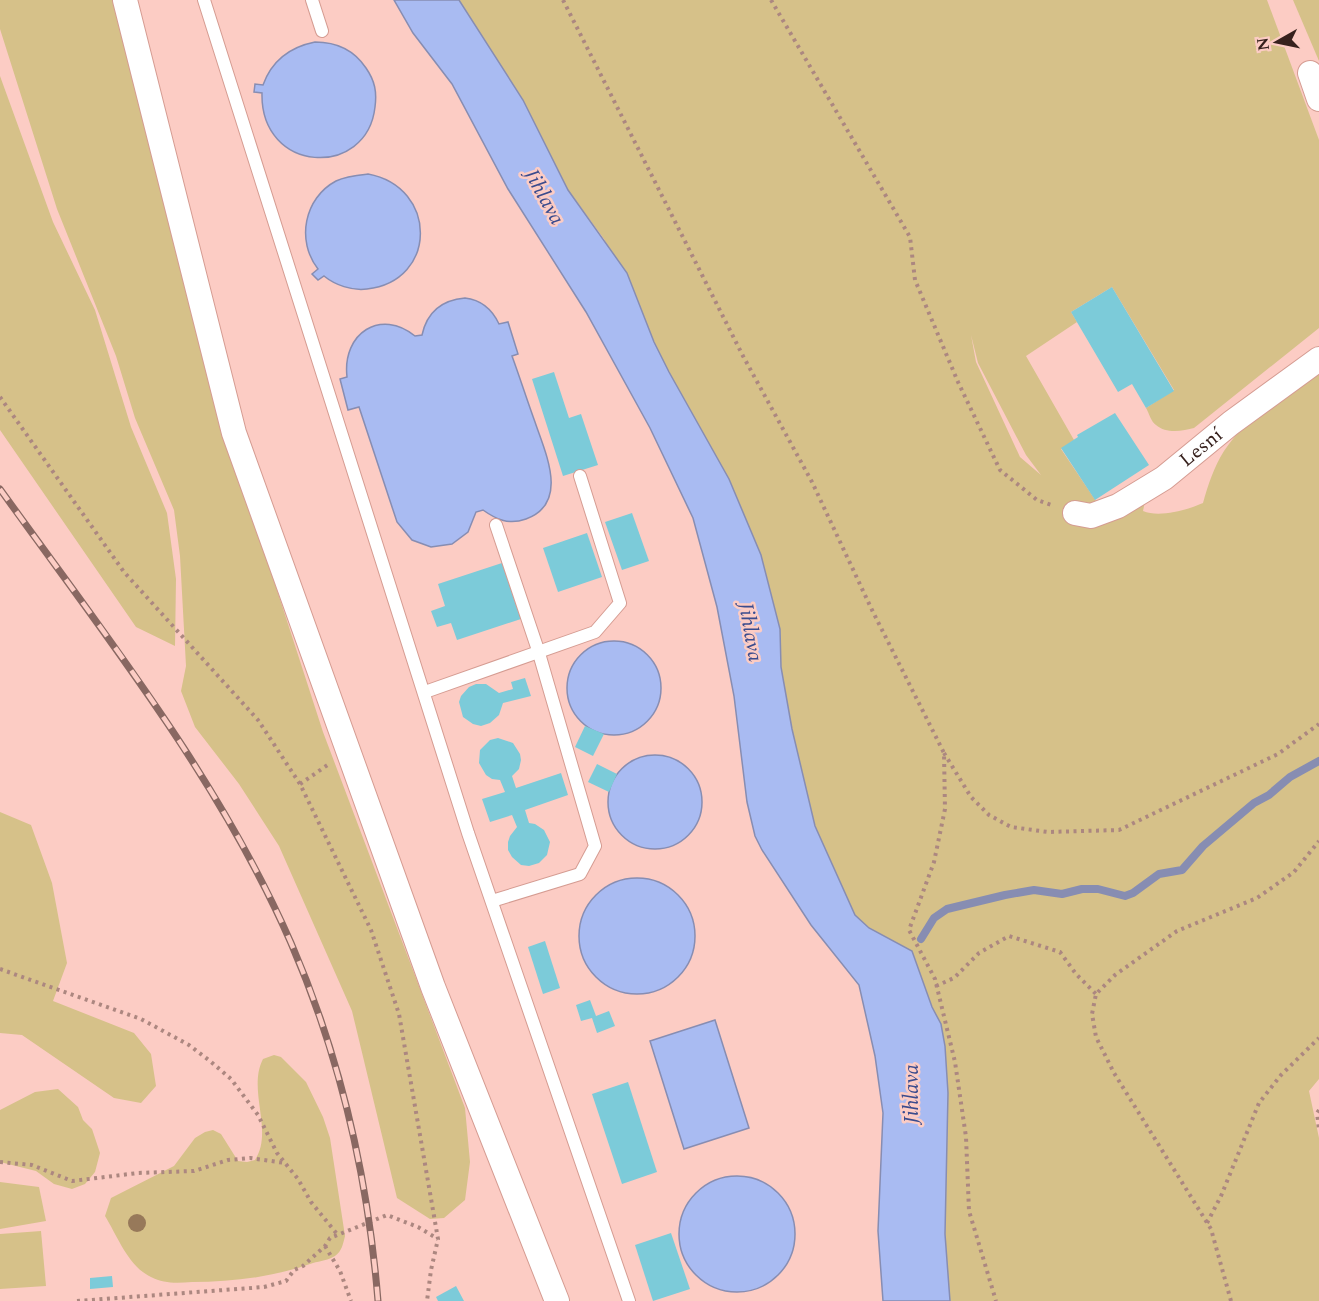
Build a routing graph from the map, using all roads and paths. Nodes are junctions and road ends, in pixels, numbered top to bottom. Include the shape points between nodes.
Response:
1 (125, 0) edge
2 (204, 0) edge
3 (312, 0) edge
4 (563, 0) edge
5 (771, 0) edge
6 (322, 31) dead end
7 (1310, 73) dead end
8 (1319, 99) edge
9 (1319, 359) edge
10 (0, 397) edge
11 (580, 476) dead end
12 (1075, 513) joint
13 (496, 525) dead end
14 (538, 650) junction
15 (425, 692) junction
16 (1319, 724) edge
17 (348, 751) junction
18 (944, 753) junction
19 (300, 784) junction
20 (1319, 841) edge
21 (492, 902) junction
22 (0, 969) edge
23 (936, 986) junction
24 (1096, 994) junction
25 (1319, 1038) edge
26 (1319, 1110) edge
27 (1319, 1130) edge
28 (0, 1162) edge
29 (285, 1163) junction
30 (1207, 1223) junction
31 (337, 1234) junction
32 (438, 1239) junction
33 (325, 1246) junction
34 (78, 1301) edge
35 (351, 1301) edge
36 (427, 1301) edge
37 (557, 1301) edge
38 (629, 1301) edge
39 (996, 1301) edge
40 (1231, 1301) edge

1 - 17 street via 234,433
2 - 15 lane
3 - 6 lane
4 - 18 path via 743,356 812,482
5 - 12 path via 910,237 915,280 1000,470 1037,500
7 - 8 street
9 - 12 street, Lesní via 1164,478 1118,506 1092,516
10 - 19 path via 124,572 258,720
11 - 14 lane via 620,603 595,632
13 - 14 lane
14 - 15 lane
14 - 21 lane via 595,846 580,874
15 - 21 lane
16 - 18 path via 1278,754 1119,830 1048,832 1011,827 971,797
17 - 19 path
17 - 37 street via 433,987
18 - 23 path via 945,808 937,852 909,930
19 - 32 path via 371,930 399,1014
20 - 24 path via 1294,872 1257,898 1177,931 1115,975
21 - 38 lane
22 - 29 path via 141,1019 189,1045 231,1080 258,1115
23 - 24 path via 954,978 979,953 1009,936 1060,952
23 - 39 path via 955,1062 966,1137 969,1211
24 - 30 path via 1092,1014 1096,1037
25 - 30 path via 1258,1103
26 - 27 path
28 - 29 path via 32,1165 72,1181 194,1171 228,1160 250,1158
29 - 31 path
30 - 40 path
31 - 32 path via 387,1215
31 - 33 path
32 - 36 path
33 - 34 path via 286,1281 264,1287
33 - 35 path

